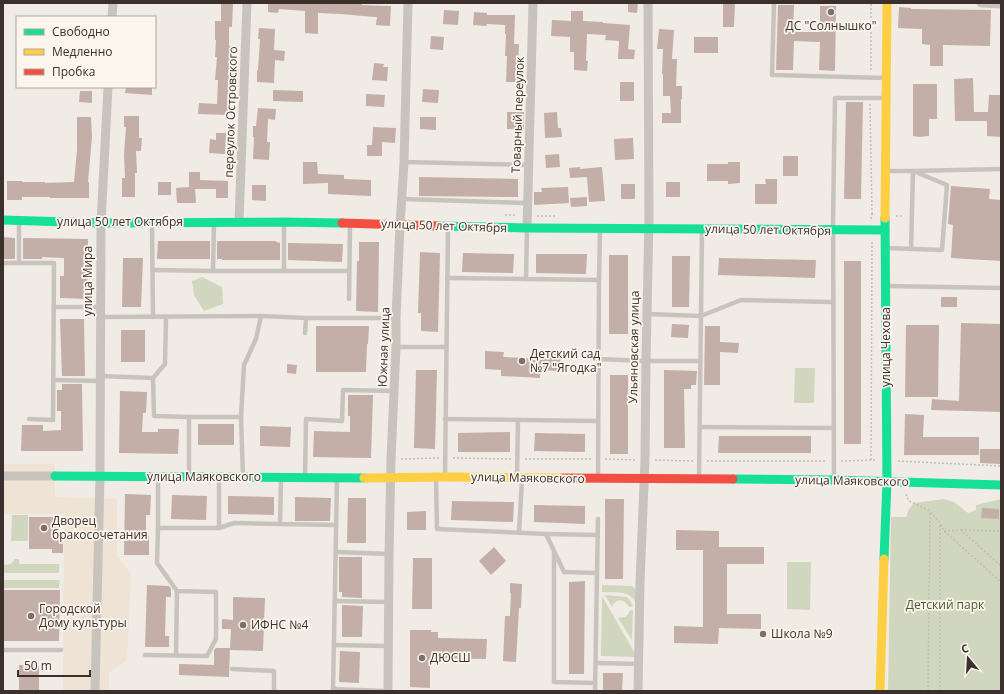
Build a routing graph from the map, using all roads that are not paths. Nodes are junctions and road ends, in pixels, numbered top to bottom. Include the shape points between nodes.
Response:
1 (112, 3) edge
2 (247, 3) edge
3 (408, 3) edge
4 (533, 3) edge
5 (648, 3) edge
6 (774, 3) edge
7 (887, 3) edge
8 (981, 3) edge
9 (1001, 4) edge
10 (112, 16) edge
11 (887, 78) junction
12 (108, 88) edge
13 (887, 98) junction
14 (404, 162) junction
15 (529, 165) junction
16 (1001, 169) edge
17 (914, 170) junction
18 (886, 171) junction
19 (402, 199) junction
20 (527, 203) junction
21 (3, 220) edge
22 (19, 221) junction
23 (214, 222) junction
24 (239, 222) junction
25 (284, 222) junction
26 (101, 223) junction
27 (152, 223) junction
28 (350, 224) junction
29 (400, 225) junction
30 (448, 227) junction
31 (527, 228) junction
32 (600, 228) junction
33 (648, 229) junction
34 (702, 229) junction
35 (833, 230) junction
36 (885, 230) junction
37 (885, 248) junction
38 (911, 249) junction
39 (3, 263) edge
40 (19, 263) junction
41 (152, 270) junction
42 (213, 271) junction
43 (284, 271) junction
44 (349, 271) junction
45 (447, 278) junction
46 (526, 279) junction
47 (599, 280) junction
48 (885, 286) junction
49 (1001, 288) edge
50 (349, 299) dead end
51 (833, 302) junction
52 (54, 307) junction
53 (100, 307) junction
54 (647, 314) junction
55 (153, 316) junction
56 (261, 316) junction
57 (701, 316) junction
58 (100, 317) junction
59 (166, 317) junction
60 (306, 318) junction
61 (396, 318) junction
62 (305, 333) dead end
63 (396, 347) junction
64 (446, 347) junction
65 (598, 358) junction
66 (646, 361) junction
67 (700, 361) junction
68 (153, 378) junction
69 (100, 379) junction
70 (54, 380) junction
71 (394, 391) junction
72 (189, 417) junction
73 (242, 417) junction
74 (29, 419) dead end
75 (445, 419) junction
76 (518, 420) junction
77 (598, 421) junction
78 (700, 426) junction
79 (834, 428) junction
80 (3, 476) edge
81 (55, 476) joint
82 (100, 476) junction
83 (219, 476) junction
84 (158, 477) junction
85 (189, 477) junction
86 (243, 477) junction
87 (281, 477) junction
88 (305, 477) junction
89 (391, 477) junction
90 (440, 477) junction
91 (337, 478) junction
92 (519, 478) junction
93 (598, 478) junction
94 (644, 479) junction
95 (699, 480) junction
96 (834, 480) junction
97 (886, 481) junction
98 (1001, 485) edge
99 (598, 519) dead end
100 (280, 524) junction
101 (336, 525) junction
102 (158, 528) junction
103 (219, 528) junction
104 (519, 533) junction
105 (546, 534) junction
106 (598, 535) junction
107 (554, 550) junction
108 (336, 552) junction
109 (389, 554) junction
110 (554, 572) junction
111 (564, 572) junction
112 (598, 573) junction
113 (177, 591) junction
114 (335, 601) junction
115 (389, 602) junction
116 (334, 645) junction
117 (389, 646) junction
118 (3, 650) edge
119 (61, 650) dead end
120 (145, 655) dead end
121 (176, 655) junction
122 (596, 663) junction
123 (638, 664) junction
124 (232, 669) dead end
125 (595, 683) junction
126 (333, 690) edge
127 (95, 691) edge
128 (274, 691) edge
129 (387, 691) edge
130 (595, 691) edge
131 (638, 691) edge
132 (880, 691) edge

1 - 10 street
2 - 24 street, переулок Островского
3 - 14 street, Южная улица
4 - 15 street, Товарный переулок
5 - 33 street, Ульяновская улица
6 - 11 lane via 772,75
7 - 11 main road, улица Чехова
8 - 9 street
11 - 13 main road, улица Чехова
12 - 26 street, улица Мира
13 - 18 main road, улица Чехова
13 - 35 lane via 835,98
14 - 15 lane
14 - 19 street, Южная улица
15 - 20 street, Товарный переулок
16 - 17 lane
17 - 18 lane
17 - 38 lane
17 - 38 lane via 947,185 942,250
18 - 36 main road, улица Чехова
19 - 20 lane
19 - 29 street, Южная улица
20 - 31 street, Товарный переулок
21 - 22 main road, улица 50 лет Октября
22 - 26 main road, улица 50 лет Октября
22 - 40 lane
23 - 24 main road, улица 50 лет Октября
23 - 27 main road, улица 50 лет Октября
23 - 42 lane
24 - 25 main road, улица 50 лет Октября
25 - 28 main road, улица 50 лет Октября
25 - 43 lane
26 - 27 main road, улица 50 лет Октября
26 - 53 street, улица Мира
27 - 41 lane
28 - 29 main road, улица 50 лет Октября
28 - 44 lane
29 - 30 main road, улица 50 лет Октября
29 - 61 street, Южная улица
30 - 31 main road, улица 50 лет Октября
30 - 45 lane
31 - 32 main road, улица 50 лет Октября
31 - 46 lane
32 - 33 main road, улица 50 лет Октября
32 - 47 lane
33 - 34 main road, улица 50 лет Октября
33 - 54 street, Ульяновская улица
34 - 35 main road, улица 50 лет Октября
34 - 57 lane
35 - 36 main road, улица 50 лет Октября
35 - 51 lane
36 - 37 main road, улица Чехова
37 - 38 lane
37 - 48 main road, улица Чехова
39 - 40 lane
40 - 52 lane via 54,263
41 - 42 lane
41 - 55 lane
42 - 43 lane
43 - 44 lane
44 - 50 lane
45 - 46 lane
45 - 64 lane
46 - 47 lane
47 - 65 lane
48 - 49 lane
48 - 97 main road, улица Чехова
51 - 57 lane via 741,300
51 - 79 lane
52 - 53 lane
52 - 70 lane
53 - 58 street, улица Мира
54 - 57 lane
54 - 66 street, Ульяновская улица
55 - 58 lane
55 - 59 lane
56 - 59 lane
56 - 60 lane
56 - 73 lane via 256,339 244,365
57 - 67 lane
58 - 69 street, улица Мира
59 - 68 lane via 165,364
60 - 61 lane
60 - 62 lane
61 - 63 street, Южная улица
63 - 64 lane
63 - 71 street, Южная улица
64 - 75 lane
65 - 66 lane
65 - 77 lane
66 - 67 lane
66 - 94 street, Ульяновская улица
67 - 78 lane
68 - 69 lane
68 - 72 lane via 154,416
69 - 70 lane
69 - 82 street, улица Мира
70 - 74 lane via 53,420
71 - 88 lane via 343,390 342,421 306,419
71 - 89 street, Южная улица
72 - 73 lane
72 - 85 lane
73 - 86 lane
75 - 76 lane
75 - 90 lane via 445,458
76 - 77 lane
76 - 92 lane
77 - 93 lane
78 - 79 lane
78 - 95 lane
79 - 96 lane
80 - 81 street
81 - 82 main road, улица Маяковского
82 - 84 main road, улица Маяковского
82 - 127 street, улица Мира
83 - 85 main road, улица Маяковского
83 - 86 main road, улица Маяковского
83 - 103 lane
84 - 85 main road, улица Маяковского
84 - 102 lane
86 - 87 main road, улица Маяковского
87 - 88 main road, улица Маяковского
87 - 100 lane
88 - 91 main road, улица Маяковского
89 - 90 main road, улица Маяковского
89 - 91 main road, улица Маяковского
89 - 109 street, Южная улица
90 - 92 main road, улица Маяковского
90 - 104 lane via 437,529
91 - 101 lane
92 - 93 main road, улица Маяковского
92 - 104 lane
93 - 94 main road, улица Маяковского
94 - 95 main road, улица Маяковского
94 - 123 street, Ульяновская улица
95 - 96 main road, улица Маяковского
96 - 97 main road, улица Маяковского
97 - 98 main road, улица Маяковского
97 - 132 main road, улица Чехова
99 - 106 lane
100 - 101 lane
100 - 103 lane via 234,523
101 - 108 lane
102 - 103 lane
102 - 113 lane via 157,562
104 - 105 lane
105 - 106 lane
105 - 107 lane
106 - 112 lane
107 - 110 lane
107 - 111 lane
108 - 109 lane
108 - 114 lane
109 - 115 street, Южная улица
110 - 111 lane
110 - 125 lane via 554,682
111 - 112 lane
112 - 122 lane
113 - 121 lane
113 - 121 lane via 216,592 216,639 208,656
114 - 115 lane
114 - 116 lane
115 - 117 street, Южная улица
116 - 117 lane
116 - 126 lane
117 - 129 street, Южная улица
118 - 119 lane
120 - 121 lane
122 - 123 lane
122 - 125 lane
123 - 131 street, Ульяновская улица
124 - 128 lane via 274,671
125 - 130 lane
126 - 129 lane

